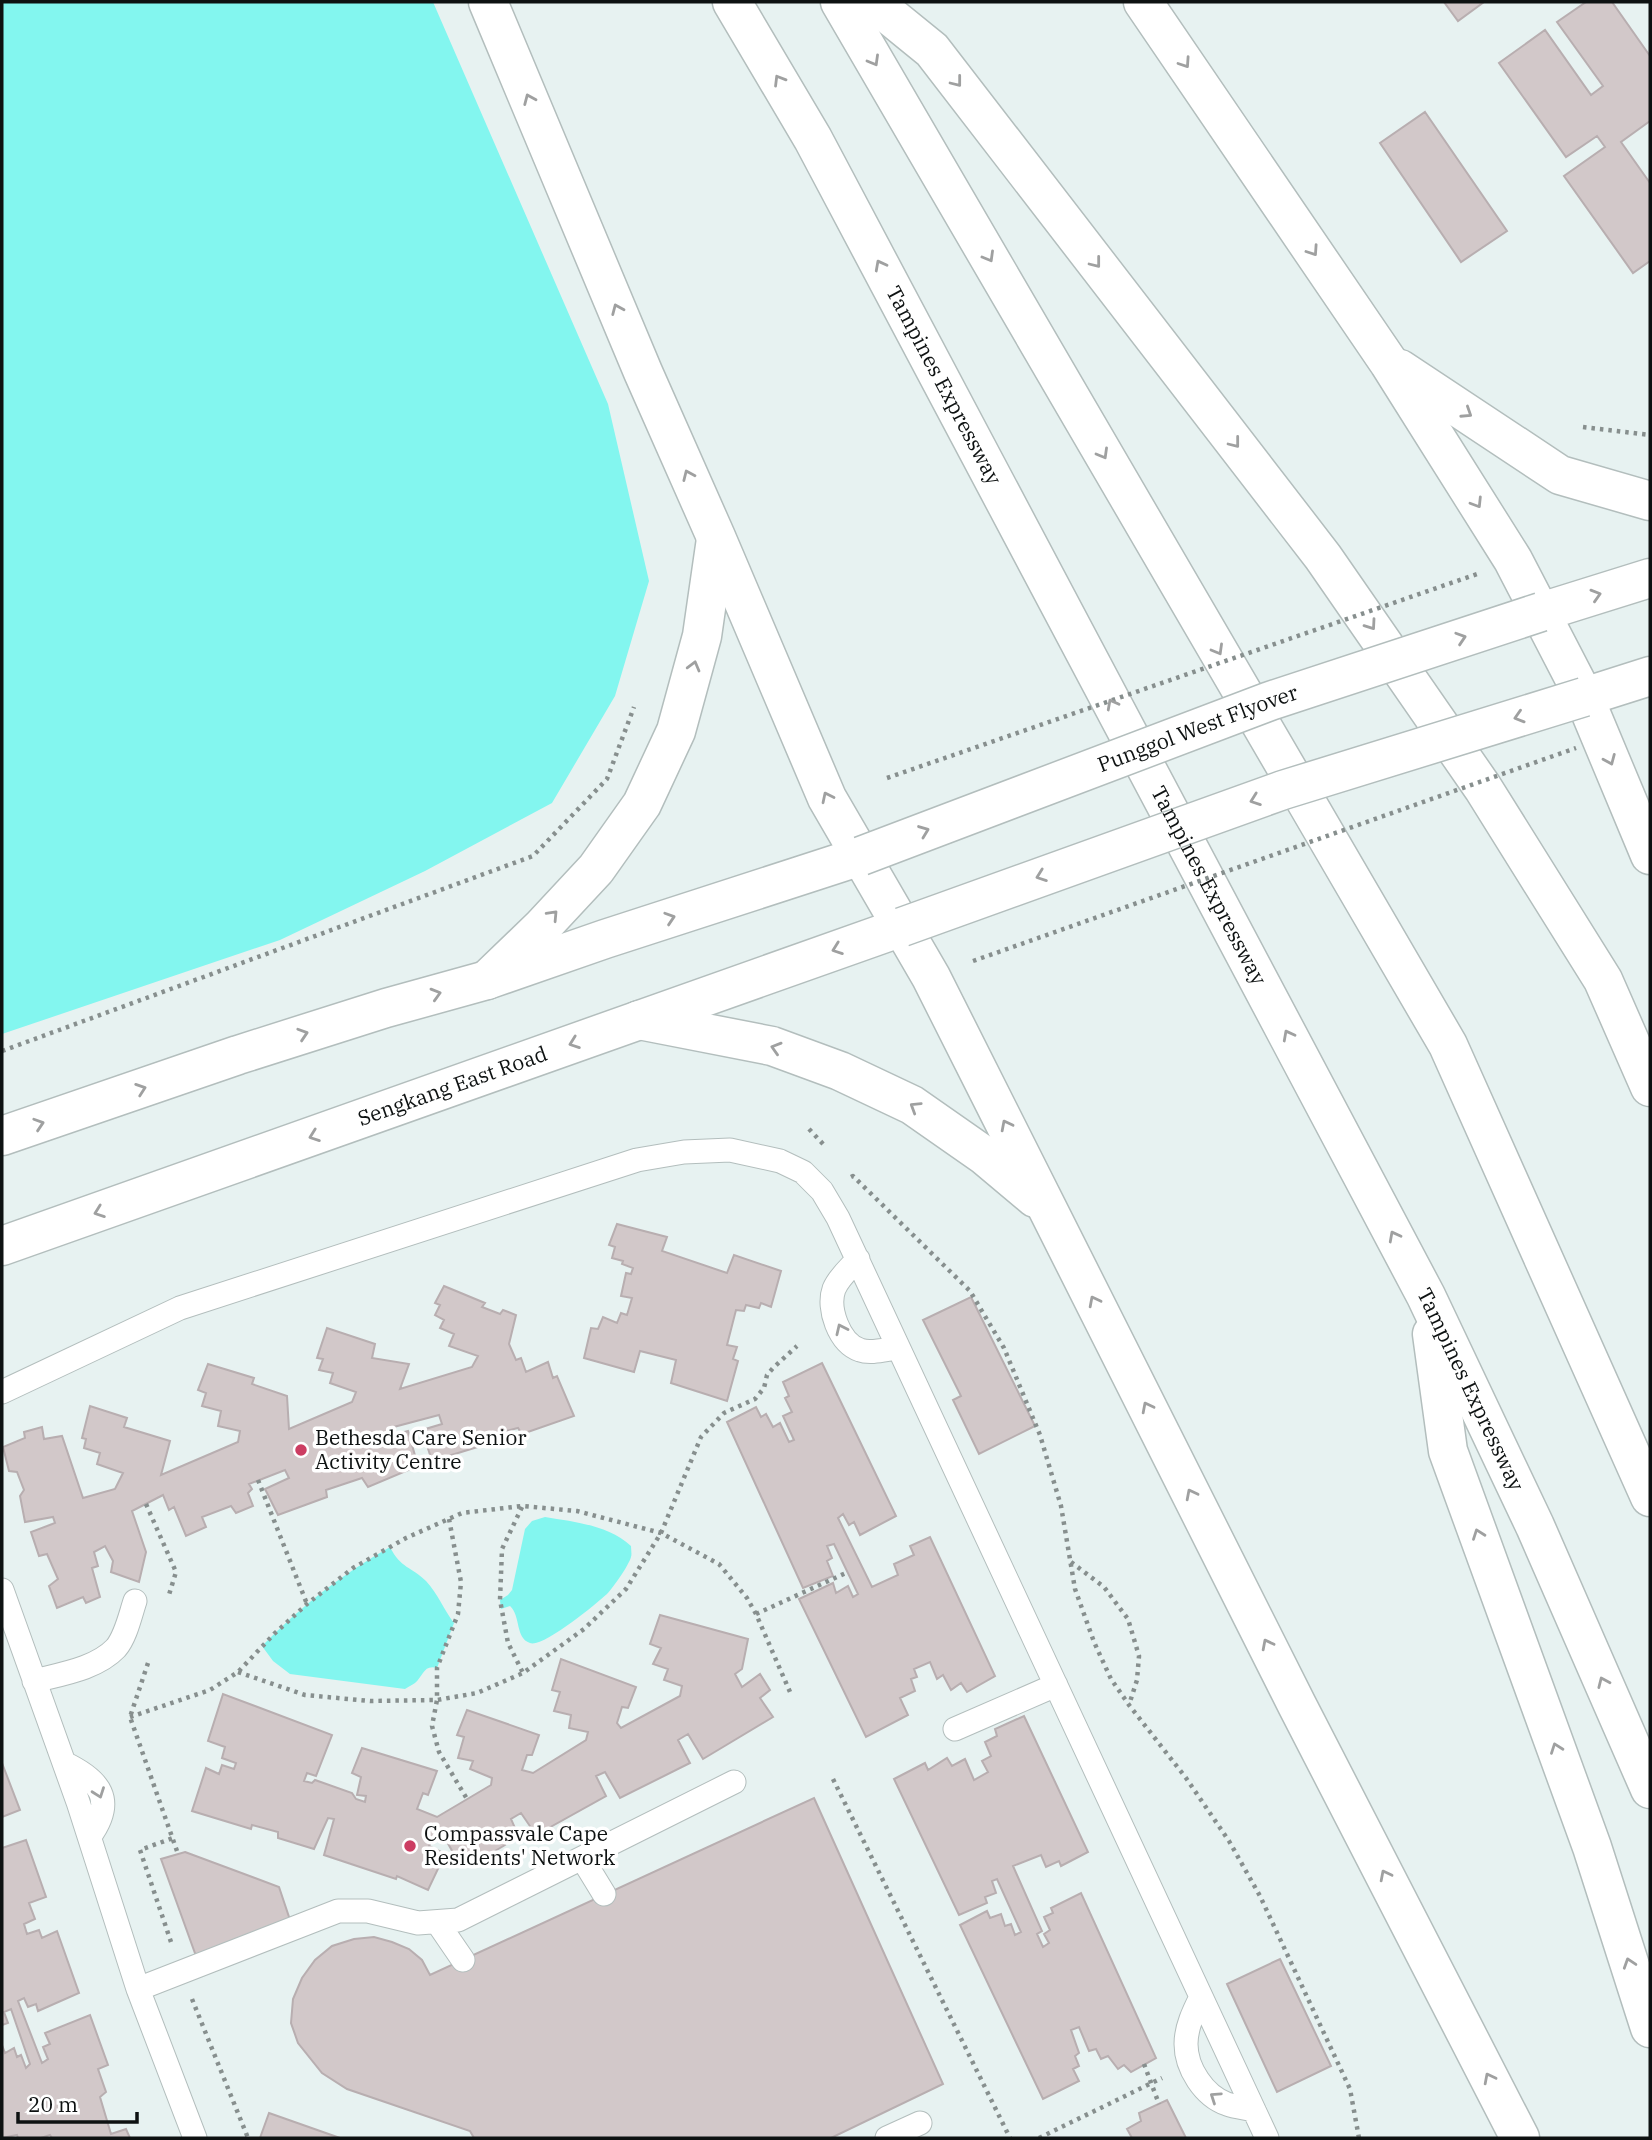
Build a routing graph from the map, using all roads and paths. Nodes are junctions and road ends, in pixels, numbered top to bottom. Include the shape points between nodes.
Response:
1 (488, 2) edge
2 (732, 2) edge
3 (840, 2) edge
4 (873, 2) edge
5 (1143, 2) edge
6 (1389, 363) junction
7 (1583, 427) dead end
8 (1650, 435) edge
9 (1650, 502) edge
10 (716, 537) junction
11 (1480, 573) dead end
12 (1650, 578) edge
13 (1541, 612) junction
14 (1650, 676) edge
15 (1584, 696) junction
16 (634, 707) dead end
17 (1576, 748) dead end
18 (887, 778) dead end
19 (1650, 855) edge
20 (861, 856) junction
21 (902, 927) junction
22 (973, 961) dead end
23 (487, 980) junction
24 (639, 1020) junction
25 (2, 1051) edge
26 (1650, 1087) edge
27 (2, 1136) edge
28 (822, 1191) junction
29 (1047, 1208) junction
30 (2, 1246) edge
31 (858, 1259) junction
32 (1426, 1296) junction
33 (797, 1346) dead end
34 (898, 1348) junction
35 (2, 1392) edge
36 (258, 1480) dead end
37 (1650, 1497) edge
38 (146, 1504) dead end
39 (522, 1506) junction
40 (449, 1519) junction
41 (660, 1533) junction
42 (1070, 1562) junction
43 (848, 1572) dead end
44 (2, 1590) edge
45 (168, 1599) dead end
46 (135, 1601) dead end
47 (307, 1604) junction
48 (756, 1614) junction
49 (151, 1651) dead end
50 (238, 1672) junction
51 (523, 1673) junction
52 (34, 1681) junction
53 (1056, 1685) junction
54 (790, 1692) dead end
55 (437, 1700) junction
56 (1129, 1705) junction
57 (130, 1717) junction
58 (955, 1729) dead end
59 (833, 1779) dead end
60 (734, 1782) dead end
61 (1650, 1789) edge
62 (467, 1799) dead end
63 (178, 1854) dead end
64 (582, 1858) junction
65 (604, 1894) dead end
66 (437, 1922) junction
67 (463, 1960) dead end
68 (138, 1989) junction
69 (1201, 1997) junction
70 (1650, 2028) edge
71 (1144, 2064) dead end
72 (1151, 2083) junction
73 (1159, 2104) dead end
74 (1254, 2110) junction
75 (920, 2123) dead end
76 (195, 2138) edge
77 (887, 2138) edge
78 (1010, 2138) edge
79 (1039, 2138) edge
80 (1267, 2138) edge
81 (1359, 2138) edge
82 (1520, 2138) edge

10 -> 1 main road
32 -> 2 main road, Tampines Expressway via 820,152
3 -> 37 main road via 1448,1045
4 -> 26 main road via 932,50 1323,557 1483,788 1603,980
5 -> 6 main road
6 -> 9 main road via 1560,475
6 -> 13 main road
7 - 8 path
20 -> 10 main road via 827,798
23 -> 10 main road via 596,869 642,804 676,731 702,636
11 - 18 path, bridge
13 -> 12 main road, Punggol West Flyover
13 - 15 main road
20 -> 13 main road, Punggol West Flyover, bridge via 1270,701
14 - 15 main road
15 -> 19 main road
15 -> 21 main road, bridge via 1283,790
16 - 25 path via 607,779 533,856
17 - 22 path, bridge
20 - 21 main road
23 -> 20 main road
21 -> 24 main road, Sengkang East Road
29 -> 21 main road
27 -> 23 main road via 238,1055
29 -> 24 main road via 985,1156 888,1093 772,1046
24 -> 30 main road, Sengkang East Road
28 - 31 lane
28 - 35 lane via 803,1171 730,1150 637,1160 180,1308
28 - 42 path via 853,1176 970,1291 1004,1348 1040,1435 1061,1506
82 -> 29 main road
31 - 34 lane
34 -> 31 lane via 860,1350 847,1341 838,1326 833,1291
61 -> 32 main road, Tampines Expressway via 1535,1526
70 -> 32 main road via 1592,1847 1448,1451
33 - 41 path via 772,1368 755,1398 724,1413 701,1437
34 - 53 lane
36 - 47 path
38 - 45 path via 176,1572
39 - 40 path via 462,1513
39 - 41 path via 577,1511
39 - 51 path via 502,1549 499,1600 508,1643
40 - 47 path via 353,1568
40 - 55 path via 461,1582 458,1614 437,1668
41 - 48 path via 719,1564
41 - 51 path via 626,1589 584,1629
42 - 56 path via 1094,1642
42 - 56 path via 1104,1587 1128,1619 1139,1656
43 - 48 path
44 - 52 lane
46 - 52 lane via 116,1647 96,1662
47 - 50 path
48 - 54 path
49 - 57 path
50 - 55 path via 305,1695 370,1702
50 - 57 path via 211,1690
51 - 55 path via 477,1693
52 - 68 lane
53 - 58 lane
53 - 69 lane
55 - 62 path via 432,1726 439,1752
56 - 81 path via 1201,1799 1260,1896 1350,2089
57 - 63 path
59 - 78 path
60 - 64 lane
64 - 65 lane
64 - 66 lane via 458,1920
66 - 67 lane
66 - 68 lane via 338,1911
68 - 76 lane
69 - 74 lane
74 -> 69 lane via 1224,2103 1203,2088 1190,2066 1186,2044
71 - 72 path
72 - 73 path
72 - 79 path
74 - 80 lane
75 - 77 lane

